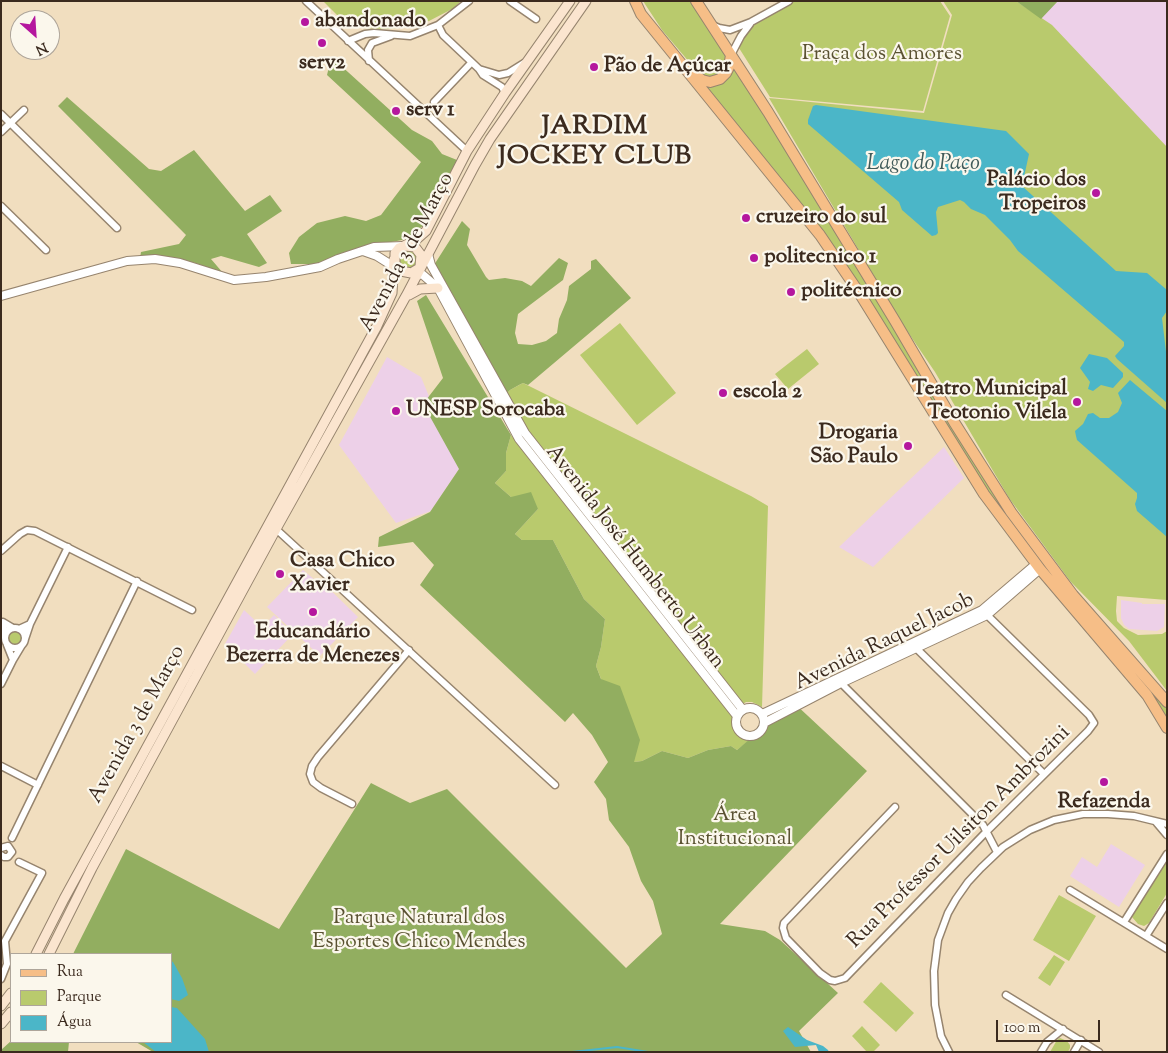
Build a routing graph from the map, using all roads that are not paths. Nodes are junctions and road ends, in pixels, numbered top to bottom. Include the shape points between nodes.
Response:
1 (306, 1) edge
2 (469, 1) edge
3 (510, 1) edge
4 (570, 1) edge
5 (586, 1) edge
6 (635, 1) edge
7 (696, 1) edge
8 (788, 1) edge
9 (536, 19) dead end
10 (751, 22) junction
11 (711, 25) junction
12 (438, 26) junction
13 (392, 35) junction
14 (348, 41) junction
15 (675, 54) junction
16 (731, 55) junction
17 (531, 58) junction
18 (369, 61) junction
19 (471, 63) junction
20 (479, 69) junction
21 (505, 93) junction
22 (434, 102) dead end
23 (24, 110) dead end
24 (1, 114) edge
25 (10, 123) junction
26 (1, 132) edge
27 (467, 151) junction
28 (1, 206) edge
29 (117, 228) dead end
30 (404, 246) junction
31 (46, 250) dead end
32 (363, 251) junction
33 (428, 254) junction
34 (393, 266) junction
35 (417, 271) junction
36 (438, 288) junction
37 (1, 296) edge
38 (406, 296) junction
39 (274, 514) junction
40 (276, 529) junction
41 (68, 547) junction
42 (1, 551) edge
43 (1038, 566) junction
44 (137, 581) junction
45 (192, 610) dead end
46 (984, 613) junction
47 (2, 620) edge
48 (30, 624) junction
49 (16, 629) junction
50 (6, 640) junction
51 (23, 642) junction
52 (916, 648) junction
53 (409, 650) junction
54 (13, 660) junction
55 (841, 683) junction
56 (1, 684) edge
57 (1167, 702) edge
58 (743, 710) junction
59 (762, 714) junction
60 (737, 716) junction
61 (764, 723) junction
62 (1167, 728) edge
63 (1, 766) edge
64 (1044, 774) junction
65 (38, 785) junction
66 (555, 785) dead end
67 (352, 804) dead end
68 (895, 807) dead end
69 (1156, 822) junction
70 (1167, 824) edge
71 (986, 832) junction
72 (1167, 834) edge
73 (12, 838) junction
74 (2, 847) edge
75 (11, 850) junction
76 (997, 852) junction
77 (1167, 854) edge
78 (4, 856) edge
79 (19, 862) junction
80 (1070, 890) dead end
81 (1167, 903) edge
82 (1124, 922) junction
83 (1146, 936) junction
84 (3, 940) edge
85 (1167, 949) edge
86 (36, 953) edge
87 (50, 953) edge
88 (1, 978) edge
89 (10, 994) edge
90 (1006, 995) dead end
91 (1, 1006) edge
92 (10, 1013) edge
93 (1048, 1020) junction
94 (1, 1024) edge
95 (1062, 1029) junction
96 (1053, 1037) junction
97 (1081, 1040) junction
98 (949, 1052) edge
99 (1041, 1052) edge
100 (1074, 1052) edge
101 (1099, 1052) edge

1 - 14 street
2 - 12 street
3 - 9 street
4 - 17 main road, Avenida 3 de Março
5 - 33 main road, Avenida 3 de Março via 490,139
6 - 15 main road
7 - 11 main road
8 - 10 street
10 - 11 street via 730,30
10 - 16 street
11 - 16 main road
12 - 13 street via 410,36
12 - 19 street
13 - 14 street via 365,34
13 - 18 street via 372,43 368,50
14 - 18 street
15 - 16 main road via 697,76 710,82 726,73
15 - 43 main road via 820,235 876,318 974,480
16 - 57 main road via 1011,512 1073,595
17 - 20 street via 499,75
17 - 21 main road, Avenida 3 de Março
18 - 27 street
19 - 20 street
19 - 22 street
20 - 21 street
21 - 27 main road, Avenida 3 de Março
23 - 25 street
24 - 25 street
25 - 26 street
25 - 29 street
27 - 30 main road, Avenida 3 de Março via 426,231
28 - 31 street
30 - 32 street via 381,246
30 - 34 main road via 397,250
30 - 35 main road via 415,248 421,255 422,262
32 - 34 street
32 - 37 street via 320,267 234,280 180,262 155,259 127,261
33 - 35 main road, Avenida 3 de Março
33 - 58 street, Avenida José Humberto Urban via 525,433
34 - 35 main road via 405,273
34 - 39 main road, Avenida 3 de Março via 392,293 387,307
35 - 36 street, Avenida José Humberto Urban
35 - 38 main road, Avenida 3 de Março
36 - 38 main road via 420,289
36 - 60 street, Avenida José Humberto Urban via 519,439
38 - 40 main road, Avenida 3 de Março
39 - 40 main road via 272,523
39 - 86 main road, Avenida 3 de Março
40 - 53 street
40 - 87 main road, Avenida 3 de Março via 96,860
41 - 42 street via 27,530
41 - 44 street
41 - 48 street
43 - 46 street, Avenida Raquel Jacob
43 - 62 main road via 1147,695
44 - 45 street
44 - 65 street
46 - 52 street, Avenida Raquel Jacob
46 - 59 street, Avenida Raquel Jacob
46 - 64 street, Rua Professor Uilsiton Ambrozini via 1093,720 1088,731
47 - 49 street
47 - 50 street
48 - 49 street
48 - 51 street
49 - 50 street via 8,632
49 - 51 street via 24,635
50 - 51 street via 14,648
50 - 54 street
51 - 54 street
52 - 55 street, Avenida Raquel Jacob
52 - 64 street
53 - 66 street
53 - 67 street via 312,766 313,782
54 - 56 street
55 - 61 street, Avenida Raquel Jacob
55 - 71 street via 983,825
58 - 59 street via 754,708
58 - 60 street
59 - 61 street
60 - 61 street, Avenida Raquel Jacob via 737,728 745,735 760,732
63 - 65 street
64 - 71 street, Rua Professor Uilsiton Ambrozini
65 - 73 street
68 - 71 street, Rua Professor Uilsiton Ambrozini via 784,923 786,938 820,973 835,981 846,978
69 - 70 street
69 - 72 street
69 - 76 street via 1134,816 1083,814 1054,820 1030,830
71 - 76 street
73 - 74 street
73 - 75 street
74 - 75 street
75 - 78 street via 10,855
75 - 79 street
76 - 98 street via 956,899 938,940 934,971 935,1005 941,1036
77 - 82 street
78 - 79 street
79 - 84 street via 42,873
80 - 82 street
81 - 83 street
82 - 83 street
83 - 85 street
84 - 88 street via 7,964
89 - 91 main road
90 - 93 street
92 - 94 main road
93 - 95 street
93 - 96 street
95 - 96 street
95 - 97 street
96 - 99 street
97 - 100 street
97 - 101 street

